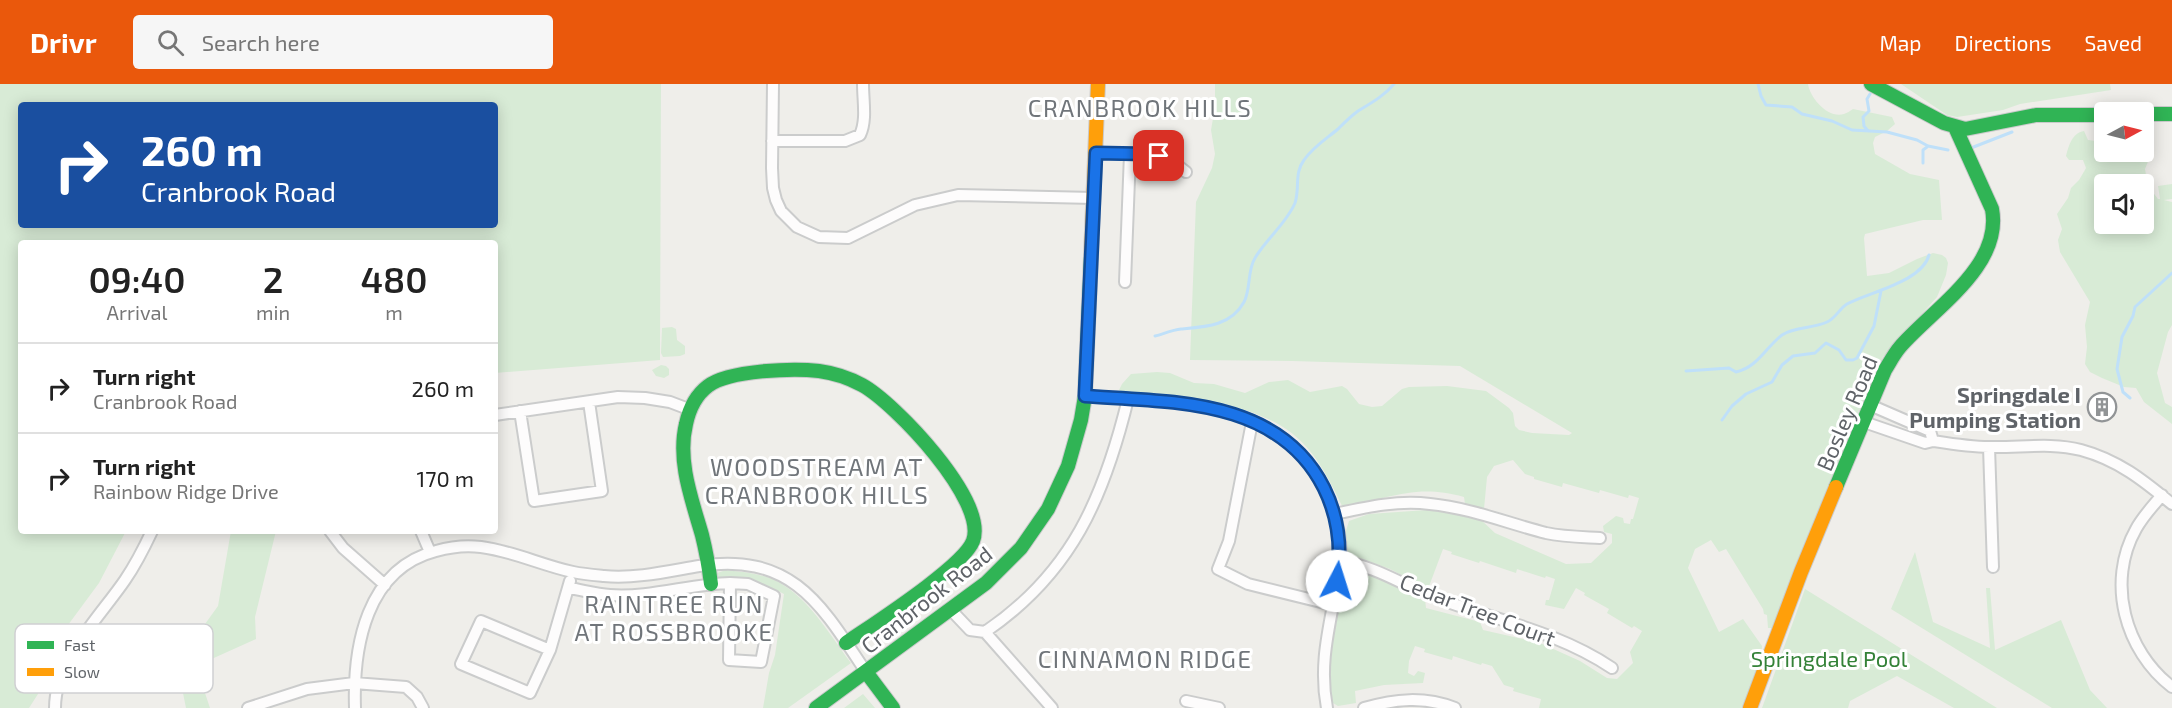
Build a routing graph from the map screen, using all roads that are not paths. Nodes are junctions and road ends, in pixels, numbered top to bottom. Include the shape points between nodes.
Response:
1 (773, 84) edge
2 (863, 84) edge
3 (1098, 84) edge
4 (1874, 85) edge
5 (2154, 114) edge
6 (2172, 114) edge
7 (2094, 115) edge
8 (1955, 127) junction
9 (772, 141) junction
10 (1096, 153) junction
11 (1130, 154) junction
12 (1186, 172) dead end
13 (1094, 198) junction
14 (1125, 282) dead end
15 (1085, 396) junction
16 (1128, 399) junction
17 (589, 402) junction
18 (1870, 405) junction
19 (692, 410) junction
20 (520, 411) junction
21 (498, 415) edge
22 (1252, 422) junction
23 (1864, 422) junction
24 (1933, 441) junction
25 (1989, 447) junction
26 (2162, 495) junction
27 (2172, 504) edge
28 (1335, 514) junction
29 (151, 534) edge
30 (332, 534) edge
31 (422, 534) edge
32 (1600, 538) dead end
33 (430, 552) junction
34 (1340, 561) junction
35 (708, 565) junction
36 (1993, 567) dead end
37 (572, 572) junction
38 (730, 583) junction
39 (711, 584) junction
40 (385, 585) junction
41 (569, 588) junction
42 (1333, 605) junction
43 (951, 610) junction
44 (93, 624) edge
45 (985, 632) junction
46 (846, 643) junction
47 (550, 650) junction
48 (1612, 668) dead end
49 (866, 672) junction
50 (354, 683) junction
51 (2172, 687) edge
52 (56, 693) edge
53 (1186, 701) dead end
54 (55, 708) edge
55 (248, 708) edge
56 (355, 708) edge
57 (423, 708) edge
58 (816, 708) edge
59 (893, 708) edge
60 (1052, 708) edge
61 (1219, 708) edge
62 (1327, 708) edge
63 (1364, 708) edge
64 (1455, 708) edge
65 (1750, 708) edge

1 - 9 street
2 - 9 street via 860,135 845,141
3 - 10 street, Cranbrook Road
4 - 8 street
5 - 6 street
7 - 8 street via 2049,114 1982,127
8 - 18 street, Bosley Road via 1992,211 1991,239 1972,273 1900,346
9 - 13 street via 773,188 781,211 797,227 819,237 848,238 915,205 958,195
10 - 11 street
10 - 13 street, Cranbrook Road
11 - 12 street via 1159,156
11 - 14 street
13 - 15 street, Cranbrook Road
15 - 16 street
15 - 43 street, Cranbrook Road via 1073,455 1045,514 1005,566
16 - 22 street via 1188,403
16 - 45 street via 1106,477 1077,537 1039,588
17 - 19 street via 645,398
17 - 20 street
17 - 20 street via 602,490 534,501
18 - 23 street, Bosley Road
18 - 24 street via 1930,431
19 - 35 street via 686,423 684,473
19 - 46 street via 701,390 727,375 811,369 840,376 871,391 888,405 923,440 964,496 975,528 965,553 949,569
20 - 21 street
22 - 28 street via 1271,430 1304,458
22 - 42 street via 1228,541 1218,569 1248,584
23 - 24 street via 1924,443
23 - 65 street, Bosley Road
24 - 25 street
25 - 26 street via 2080,450 2136,474
25 - 36 street
26 - 27 street
26 - 51 street via 2135,531 2127,552 2122,596 2134,643 2146,662
28 - 32 street via 1403,502 1431,504 1546,533
28 - 34 street
29 - 44 street via 140,558
30 - 40 street
31 - 33 street
33 - 37 street via 478,546
33 - 40 street via 415,559
34 - 42 street
34 - 48 street, Cedar Tree Court via 1360,564 1433,597 1539,630 1592,654
35 - 37 street via 642,575
35 - 39 street
35 - 46 street via 751,565 784,575 811,597
37 - 41 street
38 - 38 street via 729,660 761,662 774,596 748,584
38 - 39 street
39 - 41 street via 610,595
40 - 50 street via 366,618
41 - 47 street
42 - 62 street via 1323,664
43 - 45 street via 970,630
43 - 49 street, Cranbrook Road
45 - 60 street
46 - 49 street
47 - 47 street via 481,621 461,664 530,693
49 - 58 street, Cranbrook Road
49 - 59 street
50 - 55 street via 307,689
50 - 56 street
50 - 57 street via 406,687
52 - 54 street
53 - 61 street
63 - 64 street via 1404,700

